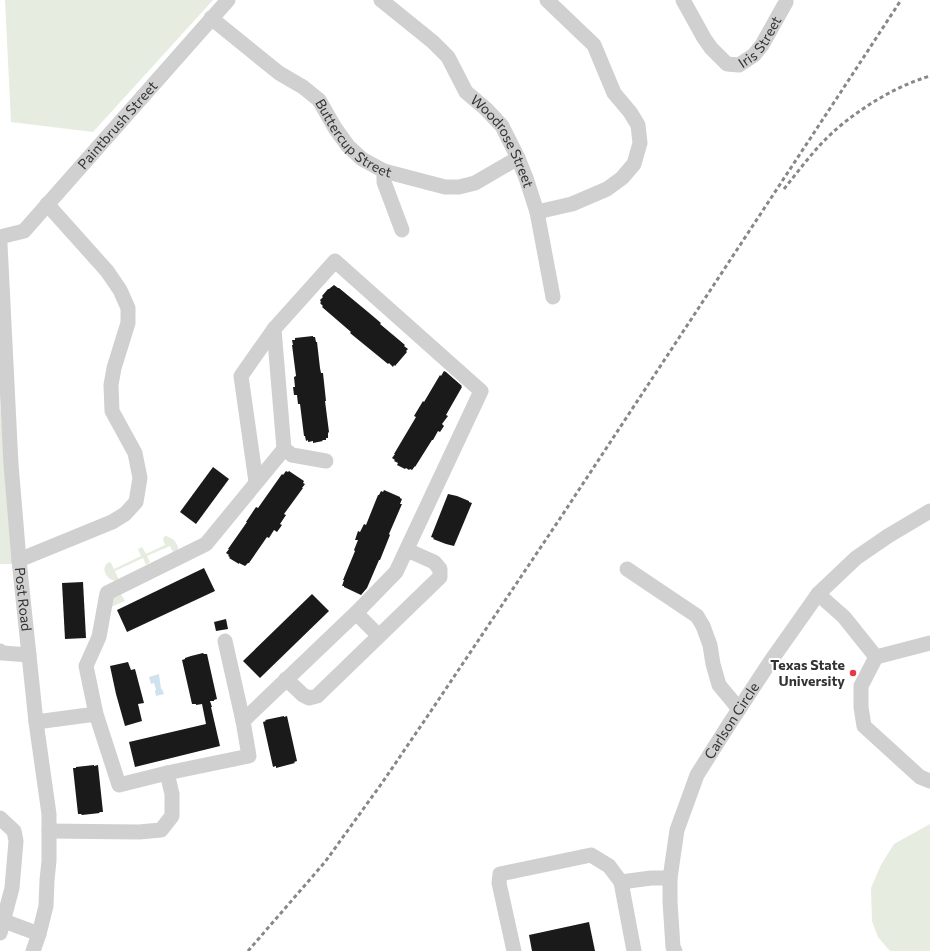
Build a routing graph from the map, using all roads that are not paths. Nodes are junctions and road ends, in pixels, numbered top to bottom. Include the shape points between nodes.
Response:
1 (228, 0) edge
2 (381, 0) edge
3 (547, 0) edge
4 (683, 0) edge
5 (786, 0) edge
6 (211, 18) junction
7 (518, 158) junction
8 (384, 171) junction
9 (47, 204) junction
10 (537, 212) junction
11 (402, 230) dead end
12 (0, 237) edge
13 (0, 244) edge
14 (553, 297) dead end
15 (274, 328) junction
16 (284, 449) junction
17 (326, 461) dead end
18 (256, 482) junction
19 (930, 511) edge
20 (406, 550) junction
21 (19, 560) junction
22 (627, 569) dead end
23 (818, 594) junction
24 (356, 613) junction
25 (379, 636) junction
26 (225, 641) dead end
27 (930, 643) edge
28 (0, 651) edge
29 (29, 655) junction
30 (876, 657) junction
31 (286, 679) junction
32 (739, 709) junction
33 (96, 714) junction
34 (243, 721) junction
35 (36, 722) junction
36 (167, 773) junction
37 (930, 781) edge
38 (0, 818) edge
39 (49, 830) junction
40 (670, 878) junction
41 (621, 882) junction
42 (2, 927) edge
43 (39, 934) junction
44 (33, 951) edge
45 (514, 951) edge
46 (634, 951) edge
47 (675, 951) edge

1 - 6 street, Paintbrush Street
2 - 7 street, Woodrose Street via 448,57 466,92 502,126
3 - 10 street via 594,45 614,93 638,125 640,143 634,164 622,178 607,189 572,204
4 - 5 street, Iris Street via 711,48 727,64 739,65 754,55 762,44
6 - 8 street, Buttercup Street via 279,73 319,100 348,146 362,159
6 - 9 street, Paintbrush Street
7 - 8 street, Buttercup Street via 475,183 459,187 446,187
7 - 10 street, Woodrose Street
8 - 11 street via 384,182
9 - 12 street, Paintbrush Street via 24,231
9 - 21 street via 107,272 120,290 128,308 128,323 111,385 112,411 135,453 140,478 136,502 125,514 112,522
10 - 14 street, Woodrose Street
13 - 21 street, Post Road via 11,464
15 - 16 street
15 - 18 street via 241,376
15 - 20 street via 335,261 481,391
16 - 17 street via 292,455
16 - 18 street
18 - 33 street via 206,544 107,593 100,638 86,666
19 - 23 street, Carlson Circle via 856,558
20 - 24 street via 396,572
20 - 25 street via 434,562 440,569 440,577
21 - 29 street, Post Road
22 - 32 street via 697,616 710,645 719,684
23 - 30 street via 844,617
23 - 32 street, Carlson Circle
24 - 25 street
24 - 31 street
25 - 31 street via 317,696 309,698 303,695
26 - 34 street
27 - 30 street
28 - 29 street
29 - 35 street, Post Road
30 - 37 street via 861,686 864,726 920,777
31 - 34 street
32 - 40 street, Carlson Circle via 697,775 677,830
33 - 35 street
33 - 36 street via 119,785
34 - 36 street via 249,756
35 - 39 street, Post Road
36 - 39 street via 172,794 172,816 161,830
38 - 42 street via 14,831 16,841 12,888
39 - 43 street, Post Road via 46,906
40 - 41 street
40 - 47 street, Carlson Circle
41 - 45 street via 609,866 591,854 500,874 499,883
41 - 46 street
42 - 43 street
43 - 44 street, Post Road

